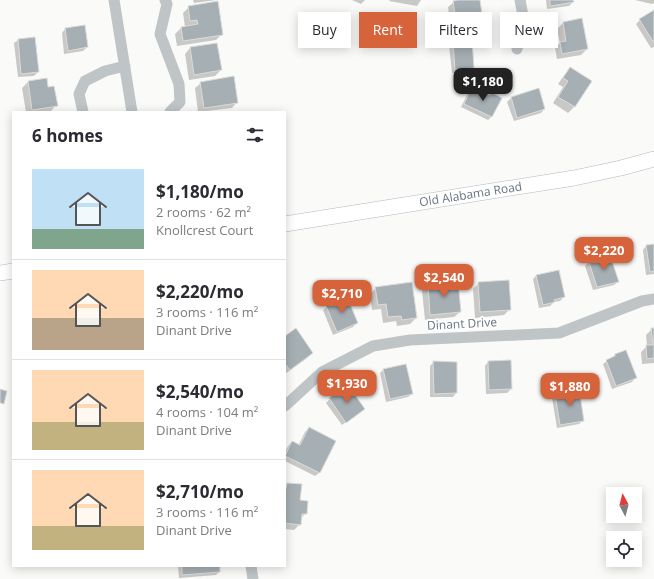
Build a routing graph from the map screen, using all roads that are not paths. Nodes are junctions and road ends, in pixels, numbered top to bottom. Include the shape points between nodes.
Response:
1 (114, 0) edge
2 (166, 0) edge
3 (520, 0) edge
4 (517, 49) dead end
5 (125, 66) junction
6 (83, 111) edge
7 (132, 111) edge
8 (171, 111) edge
9 (654, 159) edge
10 (286, 224) edge
11 (12, 271) edge
12 (0, 273) edge
13 (654, 299) edge
14 (286, 404) edge
15 (251, 567) edge
16 (253, 579) edge

1 - 5 street
2 - 8 street via 168,4 160,34 179,84 180,102
3 - 4 street via 524,21
5 - 6 street via 105,71 85,81 78,94
5 - 7 street
9 - 10 main road, Old Alabama Road via 574,178
11 - 12 main road
13 - 14 street, Dinant Drive via 642,301 559,333 410,340 373,346 322,372
15 - 16 street

